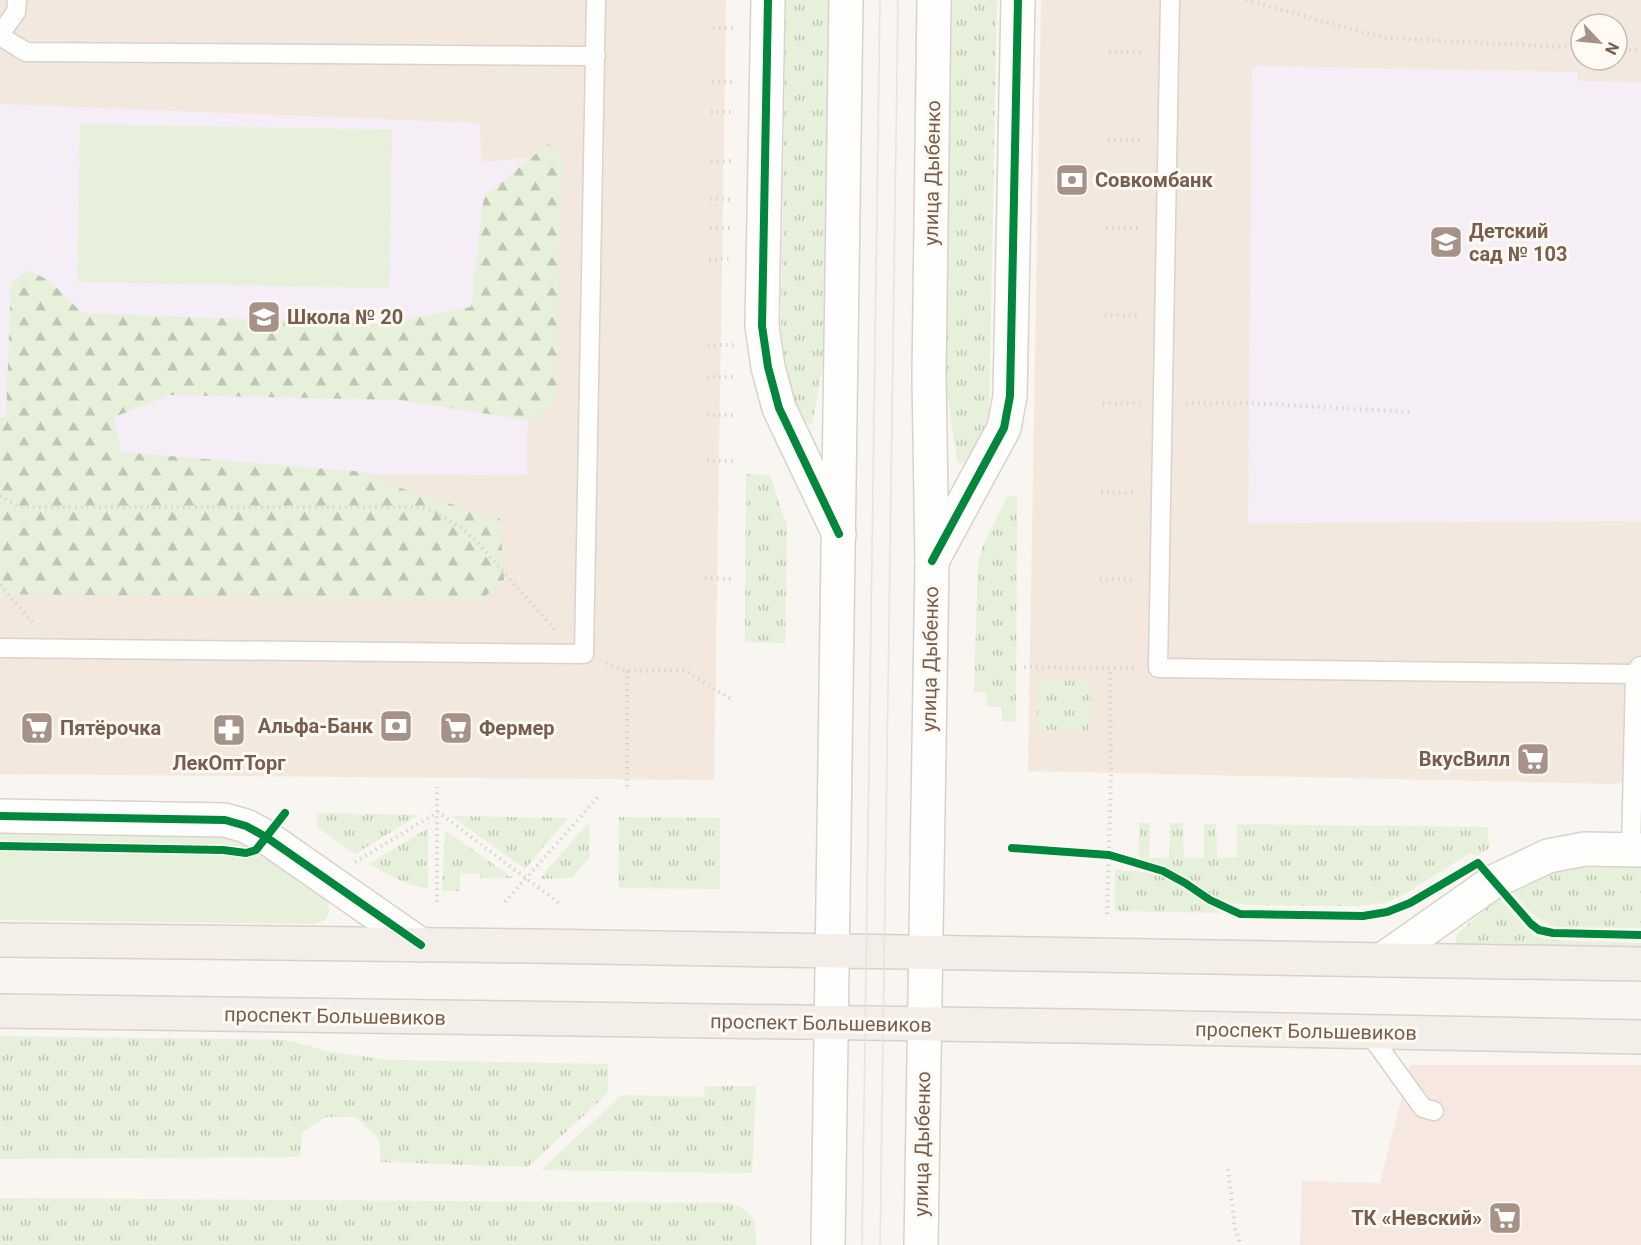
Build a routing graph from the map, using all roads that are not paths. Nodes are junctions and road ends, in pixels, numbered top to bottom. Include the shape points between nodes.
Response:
1 (17, 0) edge
2 (596, 0) edge
3 (768, 0) edge
4 (846, 0) edge
5 (934, 0) edge
6 (1018, 0) edge
7 (1170, 0) edge
8 (0, 35) edge
9 (596, 56) junction
10 (839, 534) junction
11 (932, 561) junction
12 (0, 648) edge
13 (1638, 670) edge
14 (0, 816) edge
15 (1636, 850) edge
16 (0, 940) edge
17 (421, 945) junction
18 (832, 951) junction
19 (926, 952) junction
20 (1382, 960) junction
21 (1641, 964) edge
22 (0, 1011) edge
23 (831, 1023) junction
24 (924, 1024) junction
25 (1368, 1032) junction
26 (1641, 1037) edge
27 (1434, 1111) dead end
28 (828, 1245) edge
29 (921, 1245) edge

1 - 8 lane via 16,12
2 - 9 lane
3 - 10 main road via 762,326 779,408
4 - 10 main road
5 - 11 main road, улица Дыбенко via 929,376
6 - 11 main road via 1008,407 1004,428
7 - 13 lane via 1158,668
8 - 9 lane via 26,52
9 - 12 lane via 584,654
10 - 18 main road
11 - 19 main road, улица Дыбенко
13 - 15 lane
14 - 17 main road via 225,820 246,826
15 - 20 main road via 1585,849 1548,856 1493,882
16 - 17 main road
17 - 18 main road
18 - 19 main road
18 - 23 main road
19 - 20 main road
19 - 24 main road, улица Дыбенко
20 - 21 main road
22 - 23 main road, проспект Большевиков
23 - 24 main road, проспект Большевиков
23 - 28 main road
24 - 25 main road, проспект Большевиков
24 - 29 main road, улица Дыбенко
25 - 26 main road, проспект Большевиков
25 - 27 lane via 1423,1108

